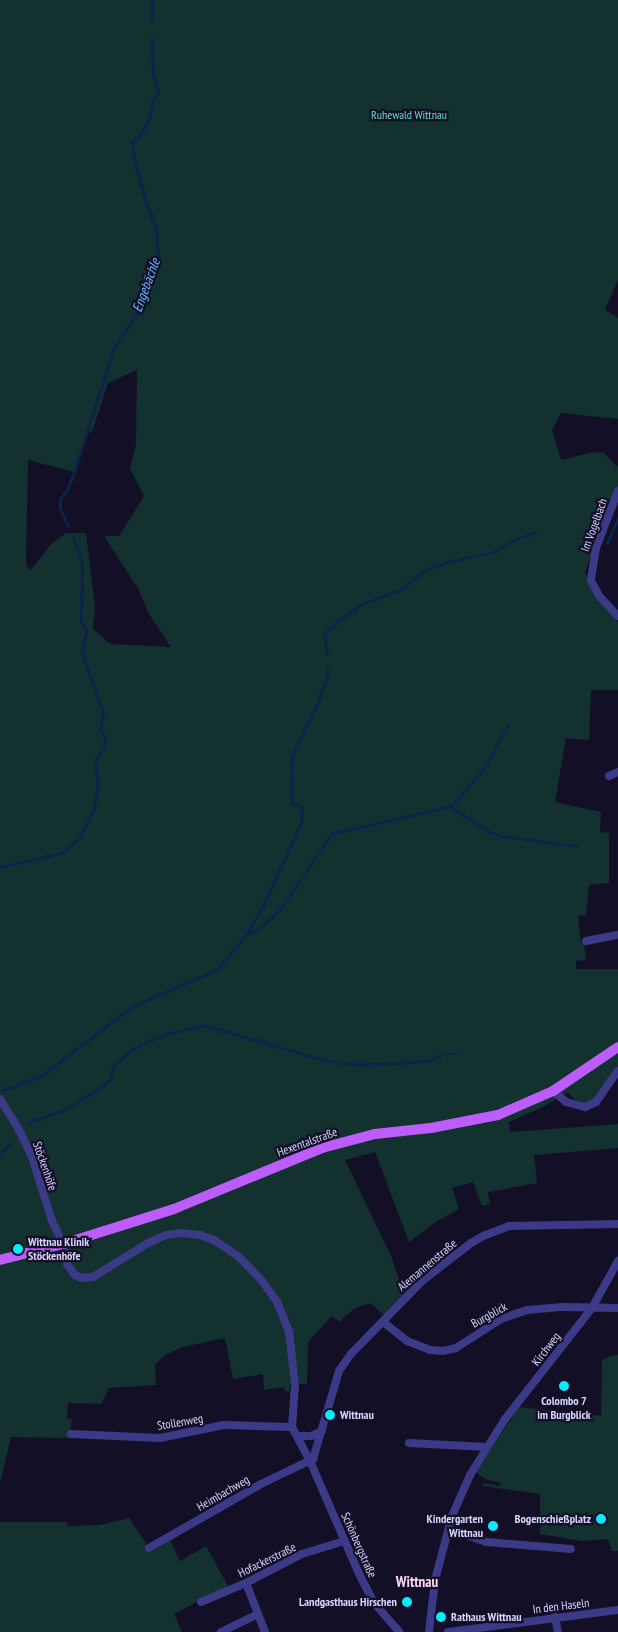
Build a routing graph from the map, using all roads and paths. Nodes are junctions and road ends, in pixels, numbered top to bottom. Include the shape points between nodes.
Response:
1 (618, 491) edge
2 (618, 616) edge
3 (618, 772) edge
4 (609, 776) dead end
5 (618, 935) edge
6 (586, 941) dead end
7 (618, 1048) edge
8 (618, 1070) edge
9 (553, 1091) junction
10 (0, 1099) edge
11 (618, 1224) edge
12 (63, 1244) junction
13 (0, 1260) edge
14 (618, 1261) edge
15 (592, 1308) junction
16 (618, 1308) edge
17 (383, 1322) junction
18 (292, 1427) junction
19 (322, 1431) junction
20 (71, 1434) dead end
21 (298, 1436) junction
22 (409, 1443) dead end
23 (486, 1447) junction
24 (310, 1461) junction
25 (449, 1529) junction
26 (344, 1541) junction
27 (150, 1548) dead end
28 (572, 1549) dead end
29 (246, 1583) junction
30 (201, 1602) dead end
31 (618, 1610) edge
32 (258, 1614) junction
33 (556, 1618) junction
34 (221, 1632) edge
35 (265, 1632) edge
36 (398, 1632) edge
37 (429, 1632) edge
38 (448, 1632) edge
39 (558, 1632) edge

1 - 2 street, Im Vogelbach via 596,548 590,581
3 - 4 street
5 - 6 street
7 - 9 main road, Hexentalstraße
8 - 9 street via 596,1102 585,1107 566,1102
9 - 12 main road, Hexentalstraße via 498,1115 375,1134 322,1148 174,1209
10 - 12 street, Stöckenhöfe via 32,1157 52,1221
11 - 17 street, Alemannenstraße via 509,1226 483,1236 422,1281
12 - 13 main road, Hexentalstraße
12 - 18 street, Stöckenhöfe via 69,1269 82,1278 93,1277 140,1247 174,1233 206,1236 228,1249 262,1280 288,1331 294,1385
14 - 15 street, Kirchweg
15 - 16 street, Burgblick
15 - 17 street, Burgblick via 541,1308 520,1312 485,1328 456,1348 444,1351 430,1350 407,1341
15 - 23 street, Kirchweg
17 - 19 street, Alemannenstraße via 339,1371
18 - 20 street, Stollenweg via 224,1426 160,1438
18 - 21 street, Schönbergstraße
19 - 21 street via 311,1436
19 - 24 street, Alemannenstraße
21 - 24 street, Schönbergstraße
22 - 23 street
23 - 25 street, Kirchweg via 454,1509
24 - 26 street, Schönbergstraße
24 - 27 street, Heimbachweg via 261,1484
25 - 28 street via 486,1542
25 - 37 street, Kirchweg via 436,1580
26 - 29 street, Hofackerstraße via 302,1554
26 - 36 street, Schönbergstraße via 375,1604
29 - 30 street, Hofackerstraße
29 - 32 street
31 - 33 street, In den Haseln
32 - 34 street
32 - 35 street
33 - 38 street, In den Haseln
33 - 39 street

